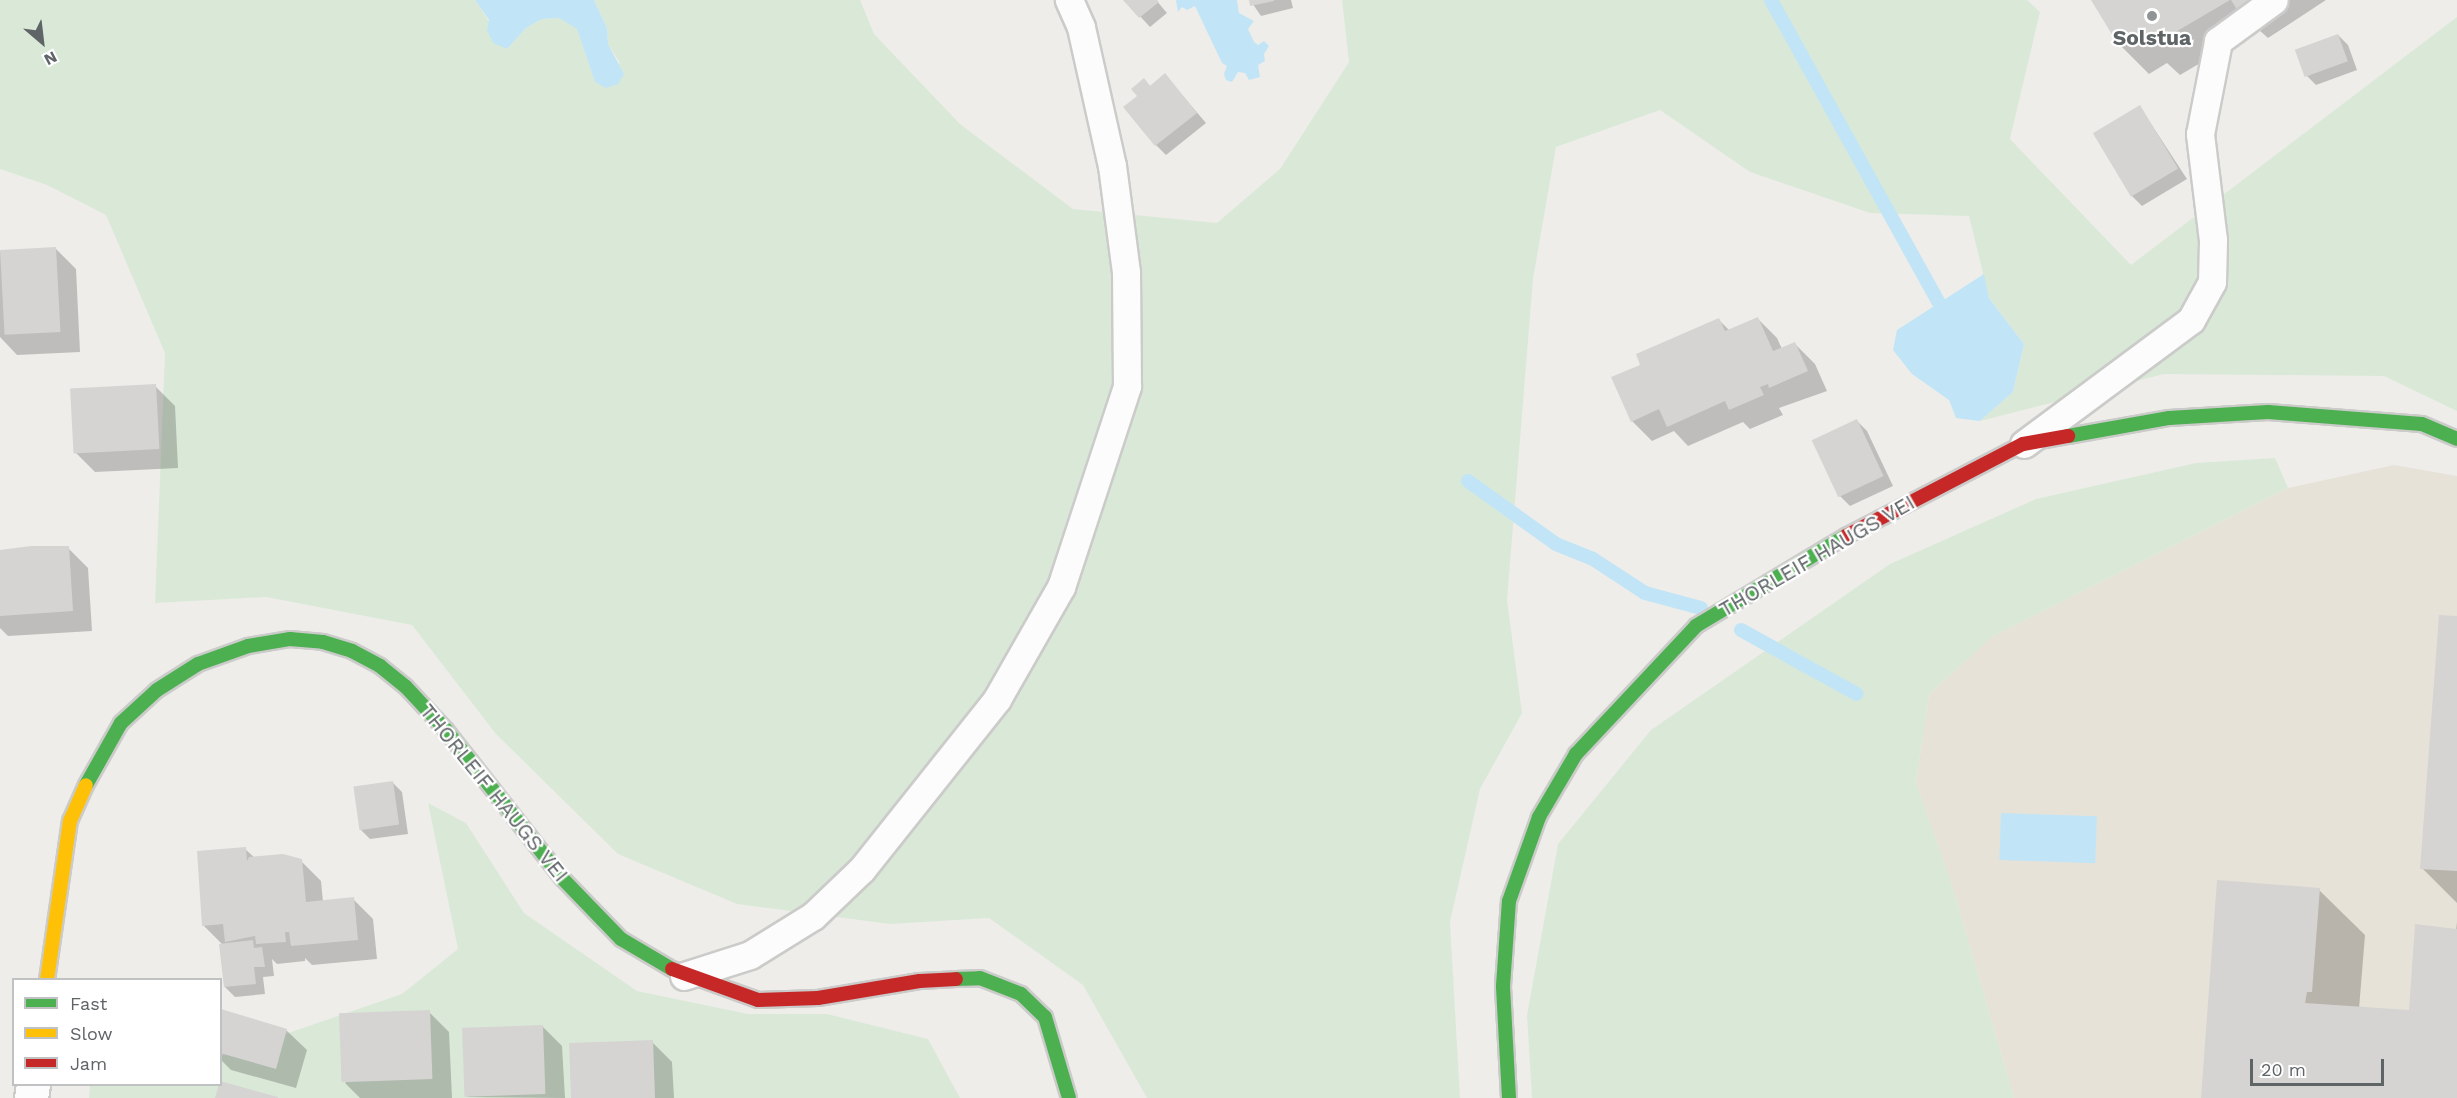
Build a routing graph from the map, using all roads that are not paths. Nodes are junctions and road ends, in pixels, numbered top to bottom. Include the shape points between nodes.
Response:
1 (1069, 0) edge
2 (2274, 0) edge
3 (2457, 439) edge
4 (2023, 444) junction
5 (684, 975) junction
6 (47, 978) edge
7 (1069, 1098) edge
8 (1509, 1098) edge

1 - 5 lane via 1081,27 1112,166 1126,272 1127,386 1061,587 997,699 862,869 813,916 750,955
2 - 4 lane via 2218,40 2200,134 2213,240 2212,282 2191,320
3 - 4 street, THORLEIF HAUGS VEI via 2422,424 2268,412 2169,418
4 - 8 street, THORLEIF HAUGS VEI via 1832,543 1696,626 1576,754 1539,817 1509,901 1503,986
5 - 6 street, THORLEIF HAUGS VEI via 621,939 584,901 446,730 406,687 352,651 323,642 290,639 248,646 198,664 157,690 121,723 90,775 70,821
5 - 7 street, THORLEIF HAUGS VEI via 758,1000 818,998 920,981 980,978 1021,994 1045,1017

